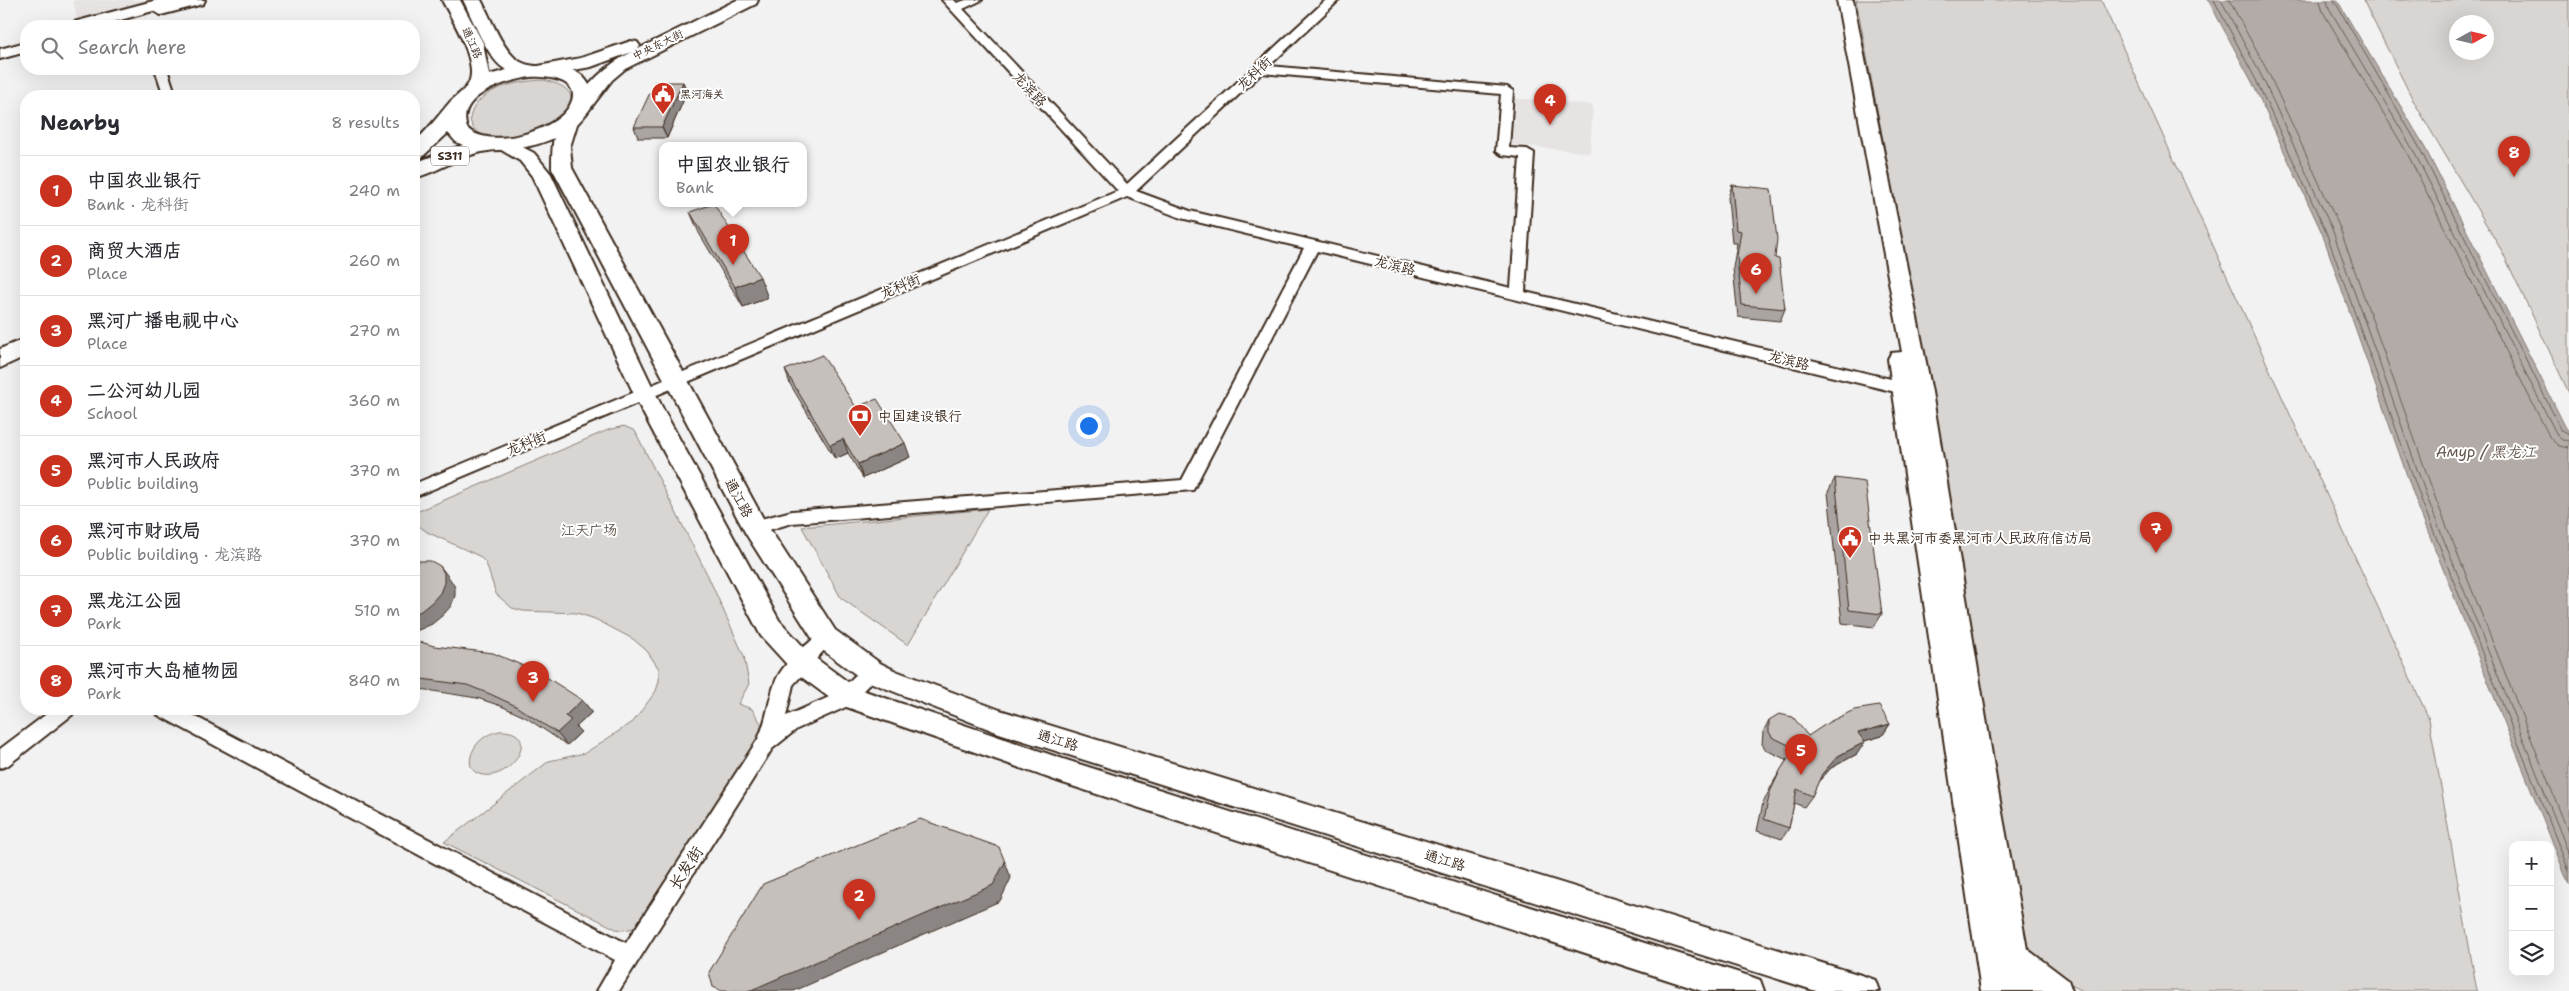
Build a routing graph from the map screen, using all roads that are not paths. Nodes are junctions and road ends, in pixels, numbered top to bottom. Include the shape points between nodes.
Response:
1 (176, 0) edge
2 (197, 0) edge
3 (451, 0) edge
4 (472, 0) edge
5 (725, 0) edge
6 (750, 0) edge
7 (976, 0) edge
8 (1333, 0) edge
9 (1835, 0) edge
10 (1845, 0) edge
11 (952, 4) edge
12 (102, 20) edge
13 (124, 20) edge
14 (20, 43) edge
15 (0, 48) edge
16 (20, 49) edge
17 (0, 54) edge
18 (1258, 70) junction
19 (534, 71) junction
20 (163, 75) edge
21 (477, 88) junction
22 (168, 90) edge
23 (458, 106) junction
24 (574, 115) junction
25 (496, 144) junction
26 (420, 148) edge
27 (420, 168) edge
28 (1127, 192) junction
29 (1314, 246) junction
30 (1518, 295) junction
31 (20, 349) edge
32 (0, 360) edge
33 (20, 362) edge
34 (0, 372) edge
35 (675, 380) junction
36 (1913, 390) junction
37 (645, 393) junction
38 (420, 488) edge
39 (755, 527) junction
40 (826, 638) junction
41 (801, 662) junction
42 (871, 671) junction
43 (847, 696) junction
44 (58, 715) edge
45 (175, 715) edge
46 (765, 745) junction
47 (0, 760) edge
48 (629, 956) junction
49 (2012, 956) junction
50 (607, 991) edge
51 (1749, 991) edge
52 (1864, 991) edge
53 (1996, 991) edge
54 (2019, 991) edge
55 (2057, 991) edge

1 - 12 main road
2 - 13 main road
3 - 21 main road, 通江路 via 480,58 482,72
4 - 19 main road, 通江路 via 510,64
5 - 19 main road, 中央东大街 via 609,56
6 - 24 main road, 中央东大街 via 619,65
7 - 11 street
8 - 18 street, 龙科街
9 - 36 main road
10 - 36 main road
11 - 28 street, 龙滨路
14 - 15 main road
16 - 17 main road
18 - 28 street, 龙科街
18 - 30 street via 1507,91 1502,151 1527,153
19 - 21 main road via 502,77
19 - 24 main road via 567,75 577,81 583,98
20 - 22 street
21 - 23 main road
23 - 25 main road via 455,126 461,134 472,140
23 - 26 main road via 436,134
24 - 25 main road via 540,137
24 - 35 main road, 通江路 via 561,147 562,168
25 - 27 main road, S311 via 435,160
25 - 37 main road, 通江路 via 527,157 541,174
28 - 29 street, 龙滨路 via 1186,215
28 - 35 street, 龙科街
29 - 30 street, 龙滨路
29 - 39 street via 1187,486 792,517
30 - 36 street, 龙滨路
31 - 32 main road
33 - 34 main road
35 - 37 street, 龙科街
35 - 39 main road, 通江路
36 - 49 main road
36 - 53 main road
37 - 38 street, 龙科街
37 - 41 main road, 通江路 via 770,628
39 - 40 main road, 通江路
40 - 41 street, 长发街
40 - 42 main road, 通江路
41 - 43 main road, 通江路
41 - 46 street, 长发街 via 784,683 776,721
42 - 43 street, 长发街
42 - 52 main road, 通江路 via 999,721
43 - 46 street, 长发街 via 790,723
43 - 51 main road, 通江路 via 1072,774
44 - 47 street
45 - 48 street
46 - 48 street, 长发街
48 - 50 street, 长发街
49 - 54 main road
49 - 55 main road

